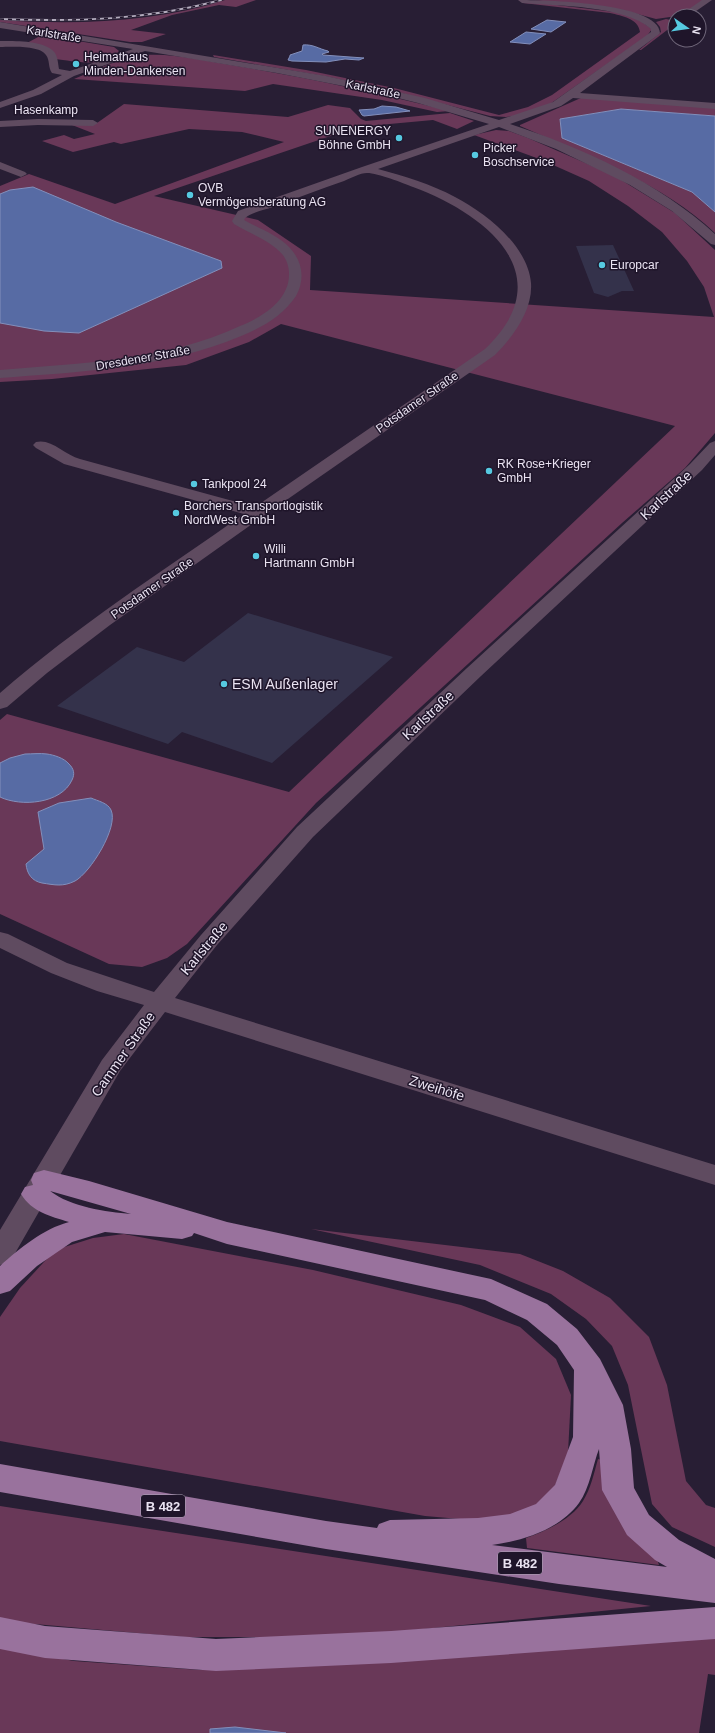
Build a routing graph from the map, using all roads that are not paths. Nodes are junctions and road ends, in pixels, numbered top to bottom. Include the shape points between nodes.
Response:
1 (522, 0) edge
2 (708, 0) edge
3 (696, 8) edge
4 (0, 26) edge
5 (45, 32) junction
6 (0, 44) edge
7 (20, 45) junction
8 (145, 48) junction
9 (71, 74) junction
10 (571, 95) junction
11 (0, 104) edge
12 (715, 106) edge
13 (92, 123) dead end
14 (499, 123) junction
15 (0, 124) edge
16 (0, 165) edge
17 (366, 169) junction
18 (21, 174) dead end
19 (715, 241) edge
20 (0, 374) edge
21 (41, 445) dead end
22 (715, 446) edge
23 (258, 513) junction
24 (0, 702) edge
25 (0, 939) edge
26 (160, 1001) junction
27 (715, 1175) edge
28 (40, 1187) junction
29 (105, 1222) junction
30 (227, 1232) junction
31 (0, 1254) edge
32 (0, 1283) edge
33 (589, 1368) junction
34 (0, 1478) edge
35 (326, 1535) junction
36 (715, 1574) edge
37 (715, 1588) edge
38 (715, 1623) edge
39 (0, 1634) edge

1 - 10 street via 625,12 653,20 655,33
2 - 3 street
4 - 5 street, Karlstraße
5 - 7 street
5 - 8 street, Karlstraße
6 - 7 street
7 - 9 street via 45,50 52,57 55,72
8 - 9 street, Hasenkamp
8 - 14 street, Karlstraße via 359,85
9 - 11 street, Hasenkamp via 37,92
10 - 12 street
10 - 14 street via 557,104
13 - 15 street, Hasenkamp
14 - 17 street
14 - 19 street, Karlstraße via 588,159 648,190 703,229
16 - 18 street
17 - 20 street, Dresdener Straße via 254,209 239,217 238,221 278,244 287,253 296,273 295,285 290,295 280,308 263,320 216,341 161,357 99,366
17 - 23 street, Potsdamer Straße via 439,194 492,226 520,263 524,276 523,301 510,328 491,351
21 - 23 street via 70,462
22 - 26 street, Karlstraße via 305,832 209,940
23 - 24 street, Potsdamer Straße via 146,591
25 - 26 street, Cammer Straße via 59,968
26 - 27 street, Zweihöfe
26 - 28 street, Cammer Straße via 111,1066
28 - 29 main road via 50,1206
28 - 30 main road via 89,1191
28 - 31 street, Cammer Straße
29 - 30 main road
29 - 32 main road via 63,1234 27,1258
30 - 33 main road via 491,1290 537,1312 567,1337
33 - 35 main road via 588,1437 568,1492 547,1514 510,1528 478,1532
33 - 36 main road via 608,1405 618,1490 638,1525 667,1550 698,1568
34 - 35 main road, B 482
35 - 37 main road, B 482 via 559,1569
38 - 39 main road via 391,1647 216,1655 45,1642

